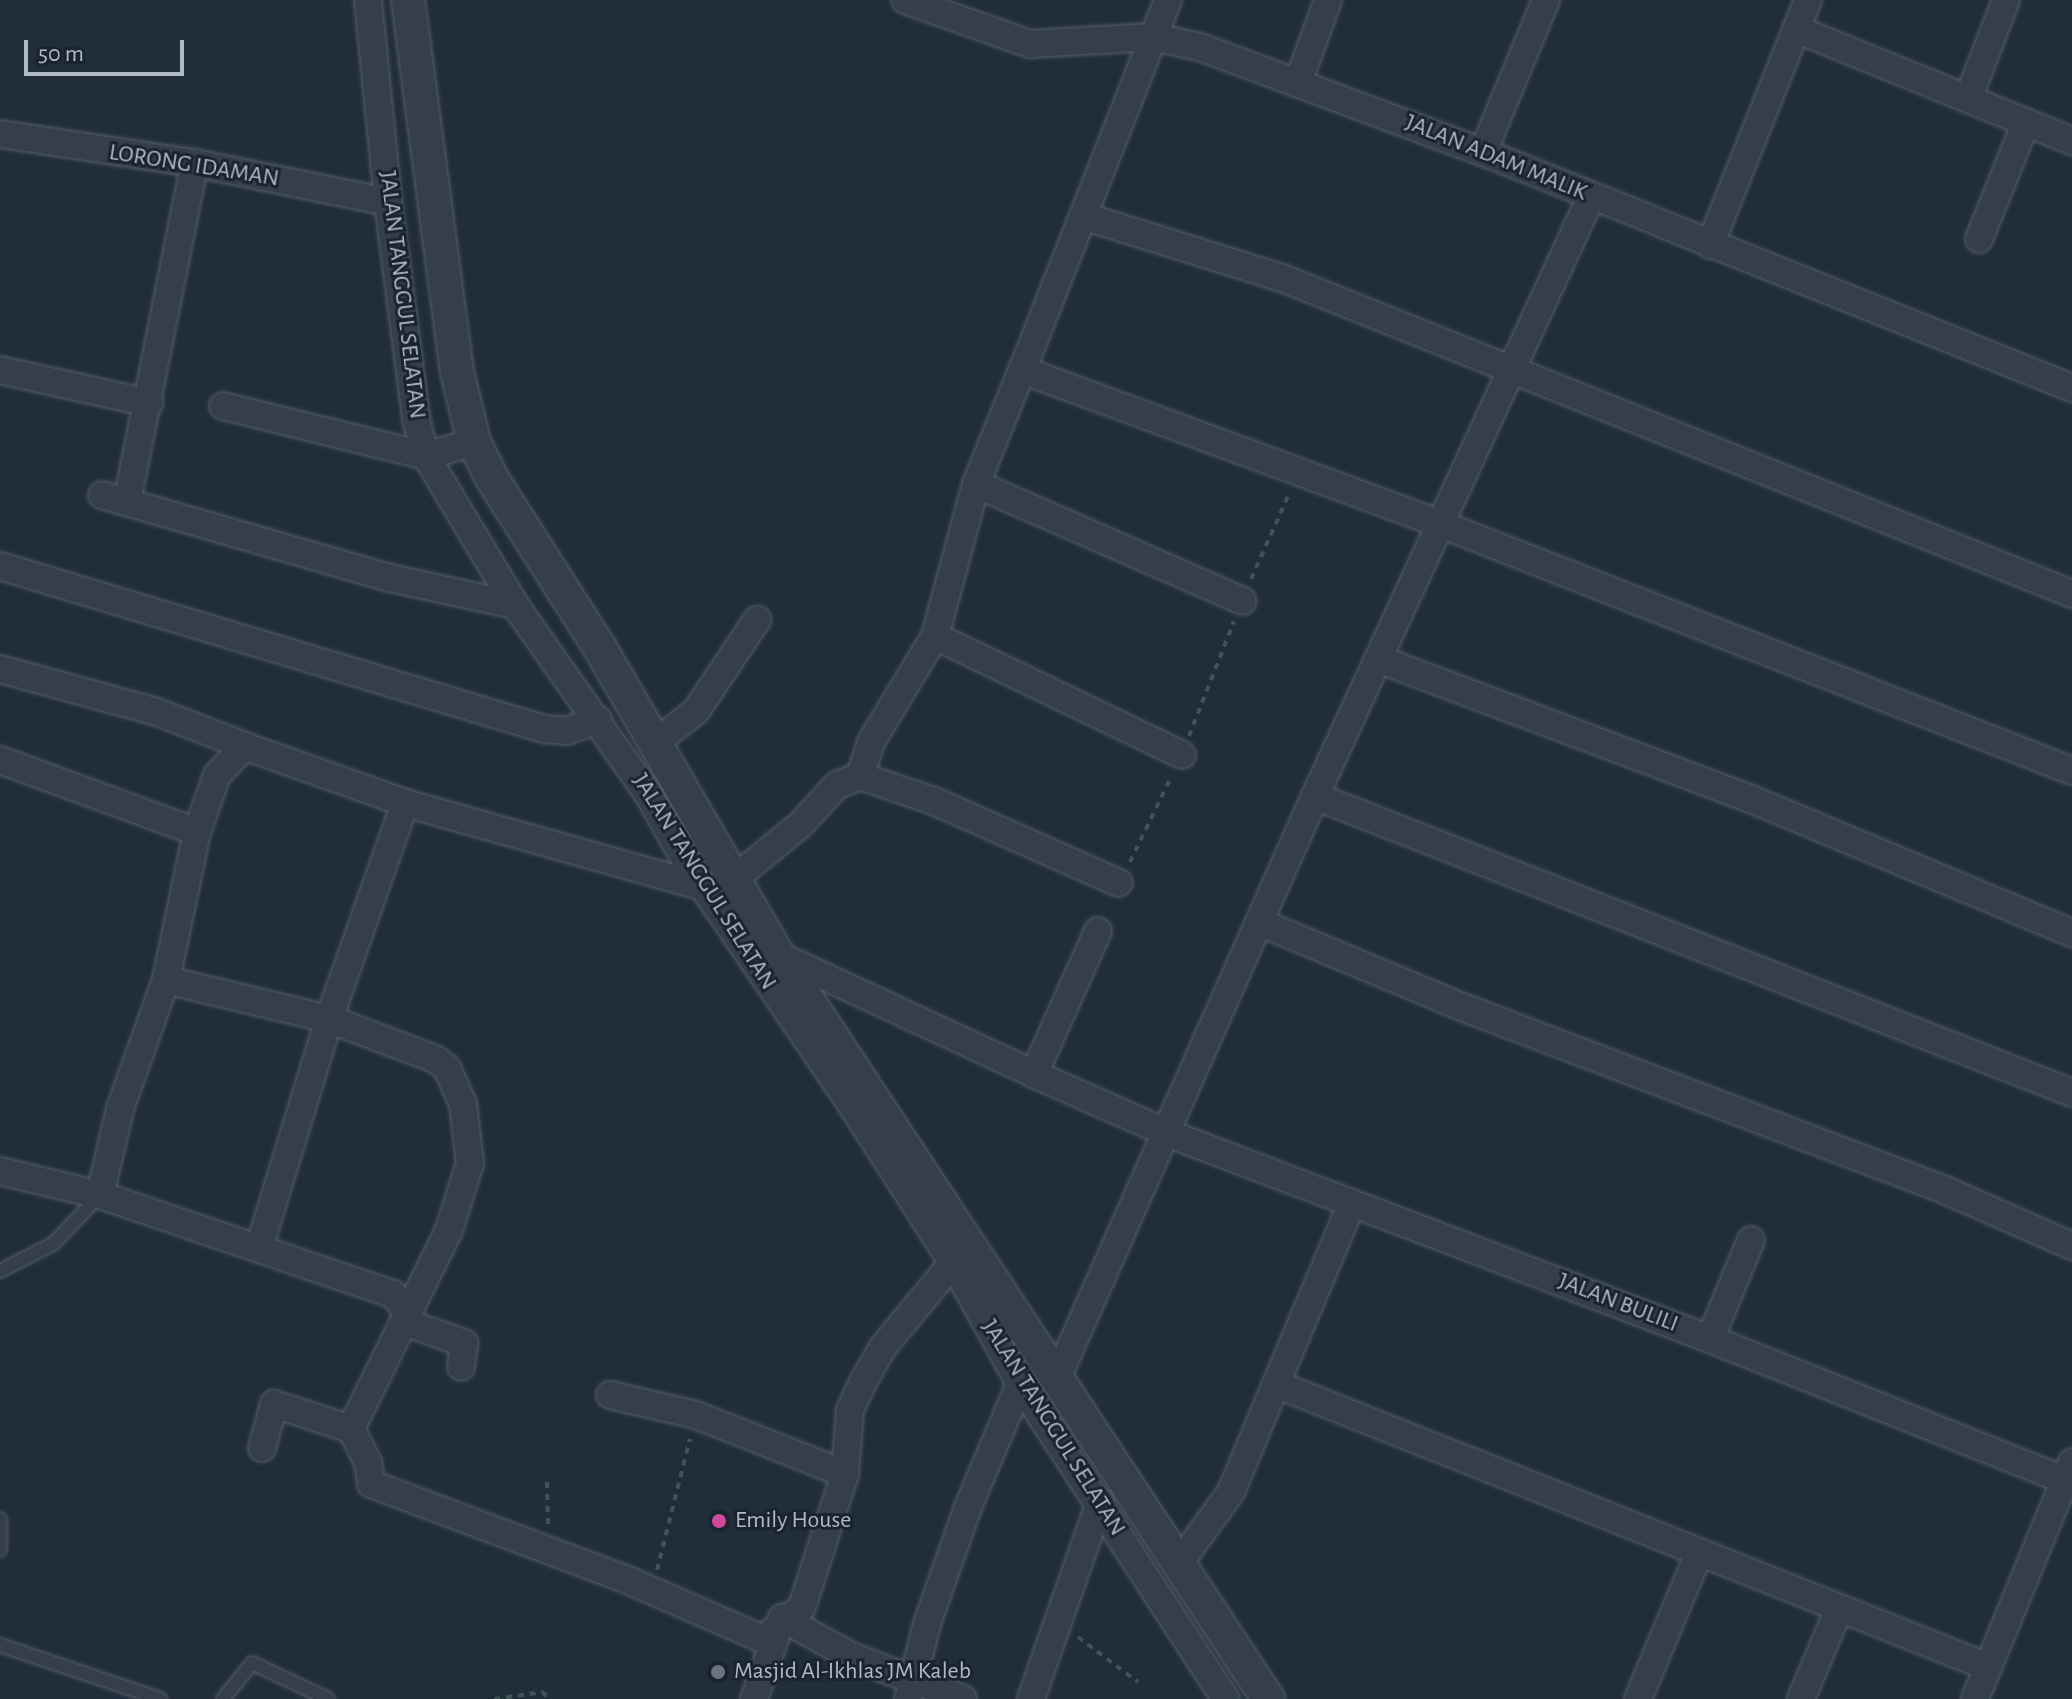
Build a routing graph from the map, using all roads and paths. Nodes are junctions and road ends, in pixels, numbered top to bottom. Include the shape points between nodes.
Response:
1 (368, 0) edge
2 (408, 0) edge
3 (905, 0) edge
4 (1168, 0) edge
5 (1328, 0) edge
6 (1546, 0) edge
7 (1808, 0) edge
8 (2006, 0) edge
9 (1796, 29) junction
10 (1154, 37) junction
11 (1299, 80) junction
12 (1968, 99) junction
13 (2026, 122) junction
14 (0, 134) edge
15 (2072, 141) edge
16 (1483, 152) junction
17 (195, 163) junction
18 (1591, 197) junction
19 (388, 202) junction
20 (1083, 216) junction
21 (1979, 239) dead end
22 (1710, 245) junction
23 (0, 370) edge
24 (1022, 370) junction
25 (1513, 370) junction
26 (2072, 388) edge
27 (149, 403) junction
28 (223, 406) dead end
29 (474, 442) junction
30 (426, 456) junction
31 (1299, 472) junction
32 (976, 484) junction
33 (1443, 525) junction
34 (0, 566) edge
35 (2072, 594) edge
36 (1242, 601) junction
37 (515, 605) junction
38 (757, 620) dead end
39 (935, 636) junction
40 (600, 648) junction
41 (1381, 660) junction
42 (0, 669) edge
43 (563, 671) junction
44 (598, 720) junction
45 (655, 743) junction
46 (250, 748) junction
47 (1182, 755) junction
48 (0, 760) edge
49 (2072, 771) edge
50 (860, 776) junction
51 (1315, 796) junction
52 (405, 803) junction
53 (197, 832) junction
54 (719, 883) junction
55 (1119, 883) joint
56 (1259, 922) junction
57 (1098, 931) dead end
58 (2072, 933) edge
59 (778, 955) junction
60 (166, 980) junction
61 (329, 1019) junction
62 (1034, 1074) junction
63 (2072, 1093) edge
64 (1167, 1133) junction
65 (0, 1171) edge
66 (100, 1195) junction
67 (1352, 1203) junction
68 (1751, 1240) dead end
69 (260, 1245) junction
70 (2072, 1246) edge
71 (961, 1253) junction
72 (0, 1271) edge
73 (406, 1317) junction
74 (1710, 1339) junction
75 (461, 1367) dead end
76 (1057, 1378) junction
77 (1020, 1384) junction
78 (1276, 1384) junction
79 (610, 1395) dead end
80 (696, 1415) junction
81 (351, 1429) junction
82 (262, 1448) dead end
83 (845, 1474) junction
84 (2069, 1475) edge
85 (547, 1482) dead end
86 (1100, 1502) junction
87 (0, 1519) edge
88 (0, 1550) edge
89 (548, 1552) junction
90 (1699, 1553) junction
91 (1180, 1562) junction
92 (651, 1591) junction
93 (1839, 1609) junction
94 (782, 1618) junction
95 (1060, 1624) junction
96 (0, 1645) edge
97 (1988, 1667) junction
98 (1138, 1682) dead end
99 (910, 1688) edge
100 (160, 1699) edge
101 (223, 1699) edge
102 (328, 1699) edge
103 (494, 1699) edge
104 (550, 1699) edge
105 (754, 1699) edge
106 (963, 1699) edge
107 (1031, 1699) edge
108 (1225, 1699) edge
109 (1268, 1699) edge
110 (1638, 1699) edge
111 (1801, 1699) edge
112 (1975, 1699) edge

1 - 19 street, JALAN TANGGUL SELATAN
2 - 29 street, JALAN TANGGUL SELATAN via 457,372
3 - 10 street, JALAN ADAM MALIK via 1030,44
4 - 10 street
5 - 11 street
6 - 16 street
7 - 9 street
8 - 12 street
9 - 12 street
9 - 22 street
10 - 11 street, JALAN ADAM MALIK
10 - 20 street
11 - 16 street, JALAN ADAM MALIK
12 - 13 street
13 - 15 street
13 - 21 street
14 - 17 street, LORONG IDAMAN
16 - 18 street, JALAN ADAM MALIK
17 - 19 street, LORONG IDAMAN
17 - 27 street
18 - 22 street, JALAN ADAM MALIK
18 - 25 street
19 - 30 street, JALAN TANGGUL SELATAN via 416,419
20 - 24 street
20 - 25 street via 1282,278
22 - 26 street, JALAN ADAM MALIK
23 - 27 street
24 - 31 street
24 - 32 street
25 - 33 street
25 - 35 street
27 - 37 street via 115,499 390,578
28 - 30 street
29 - 30 street
29 - 40 street, JALAN TANGGUL SELATAN via 522,530
30 - 37 street, JALAN TANGGUL SELATAN
31 - 33 street
31 - 36 path
32 - 36 street
32 - 39 street
33 - 41 street
33 - 49 street
34 - 44 street via 544,729 566,731
36 - 47 path
37 - 43 street, JALAN TANGGUL SELATAN
38 - 45 street via 696,711
39 - 47 street
39 - 50 street via 871,742
40 - 43 street
40 - 45 street, JALAN TANGGUL SELATAN
41 - 51 street
41 - 58 street via 1751,799
42 - 46 street via 157,712
43 - 44 street, JALAN TANGGUL SELATAN
44 - 54 street, JALAN TANGGUL SELATAN via 688,865
45 - 54 street, JALAN TANGGUL SELATAN
46 - 52 street
46 - 53 street via 223,766
47 - 55 path
48 - 53 street
50 - 54 street via 837,785 800,825
50 - 55 street via 934,801
51 - 56 street
51 - 63 street
52 - 54 street
52 - 61 street
53 - 60 street
54 - 59 street, JALAN TANGGUL SELATAN
54 - 71 street, JALAN TANGGUL SELATAN
56 - 64 street
56 - 70 street via 1425,993 1945,1190
57 - 62 street
59 - 62 street, JALAN BULILI
59 - 71 street, JALAN TANGGUL SELATAN
60 - 61 street
60 - 66 street via 120,1109
61 - 69 street
61 - 73 street via 435,1059 447,1068 463,1104 470,1163 449,1230
62 - 64 street, JALAN BULILI
64 - 67 street, JALAN BULILI
64 - 76 street
65 - 66 street
66 - 69 street
66 - 72 lane via 53,1244
67 - 74 street, JALAN BULILI
67 - 78 street
68 - 74 street
69 - 73 street via 377,1284 393,1294
71 - 76 street, JALAN TANGGUL SELATAN
71 - 77 street, JALAN TANGGUL SELATAN
71 - 83 street via 883,1347 863,1382 850,1410
73 - 75 street via 464,1343
73 - 81 street
74 - 84 street, JALAN BULILI
76 - 91 street, JALAN TANGGUL SELATAN
77 - 86 street, JALAN TANGGUL SELATAN
77 - 99 street via 968,1507
78 - 90 street
78 - 91 street via 1231,1492
79 - 80 street
80 - 83 street
80 - 92 path
81 - 82 street via 274,1404
81 - 89 street via 368,1462 371,1484
83 - 94 street via 802,1607
84 - 97 street, JALAN BULILI
85 - 89 path
86 - 95 street
86 - 108 street, JALAN TANGGUL SELATAN
87 - 88 lane
89 - 92 street
90 - 93 street
90 - 110 street
91 - 109 street, JALAN TANGGUL SELATAN
92 - 94 street via 763,1639
93 - 97 street
93 - 111 street
94 - 99 street
94 - 105 street
95 - 98 path
95 - 107 street
96 - 100 lane
97 - 112 street, JALAN BULILI
99 - 106 street
101 - 102 lane via 252,1663
103 - 104 path via 542,1692

